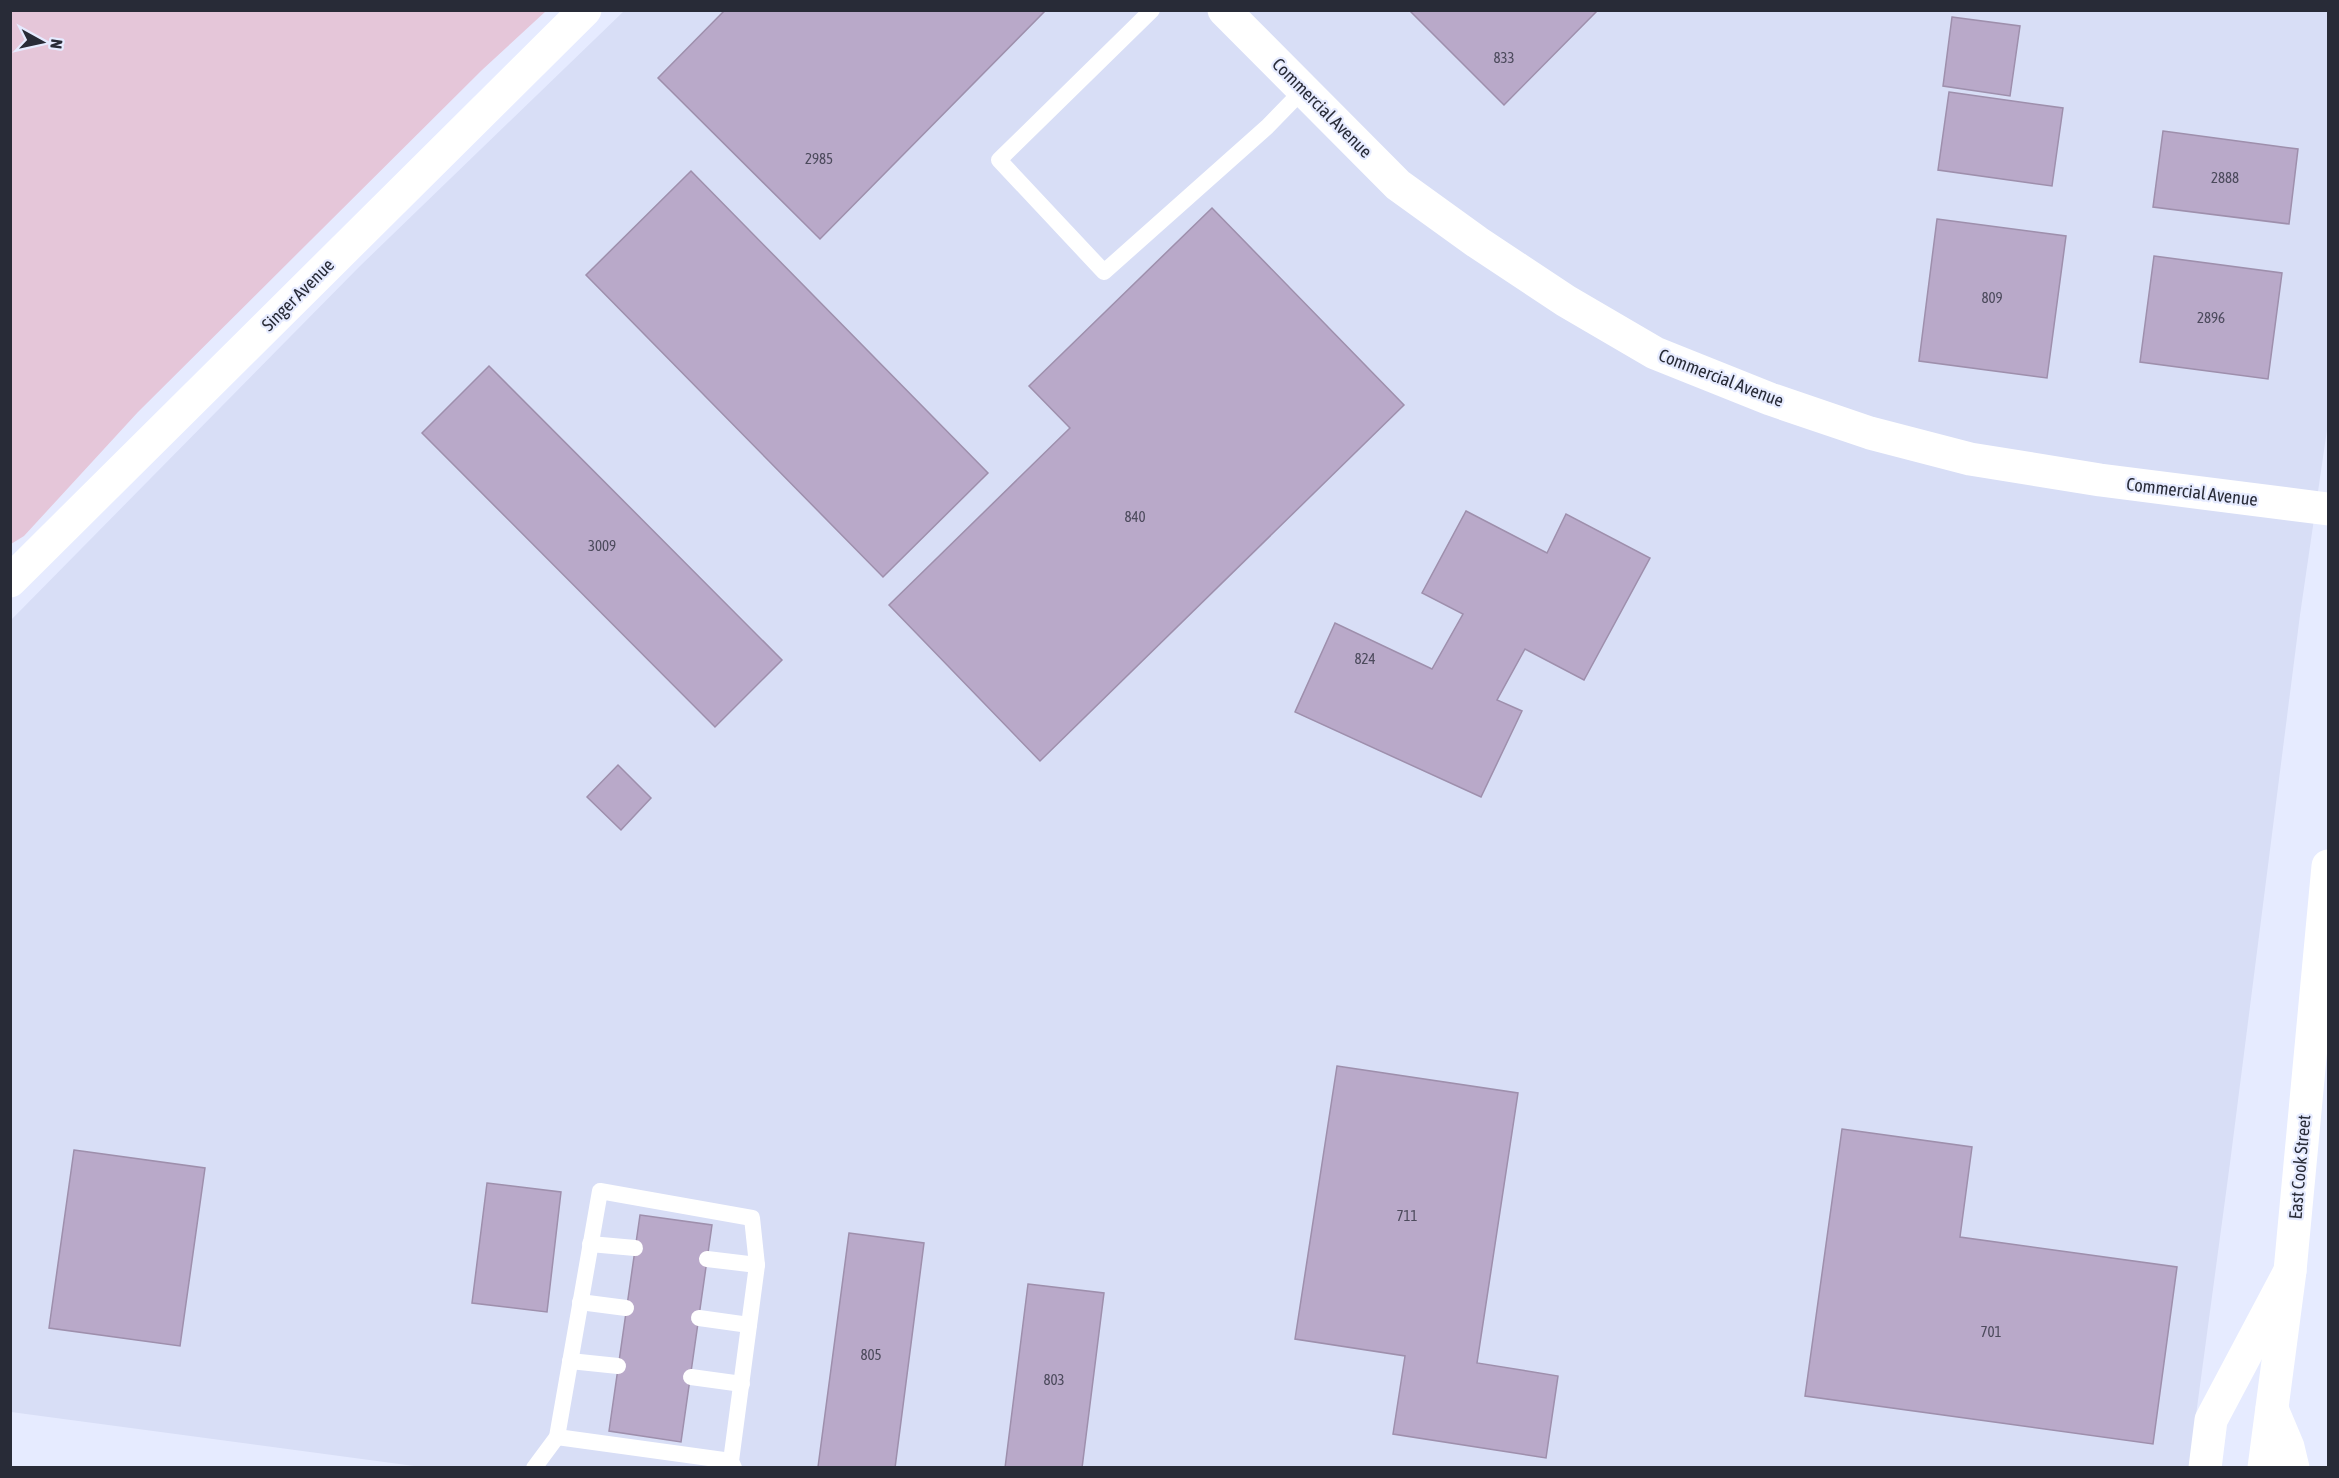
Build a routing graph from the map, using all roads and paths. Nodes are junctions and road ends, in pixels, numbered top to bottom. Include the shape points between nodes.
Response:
1 (585, 10) edge
2 (1152, 10) edge
3 (1224, 10) edge
4 (1304, 89) junction
5 (2328, 509) edge
6 (10, 581) edge
7 (2328, 871) edge
8 (590, 1244) junction
9 (635, 1248) dead end
10 (707, 1259) dead end
11 (757, 1265) junction
12 (2290, 1271) junction
13 (580, 1302) junction
14 (626, 1308) dead end
15 (699, 1318) dead end
16 (749, 1326) junction
17 (570, 1361) junction
18 (618, 1366) dead end
19 (690, 1377) dead end
20 (742, 1384) junction
21 (2272, 1409) junction
22 (558, 1437) junction
23 (733, 1464) edge
24 (534, 1467) edge
25 (2205, 1467) edge
26 (2264, 1467) edge
27 (2293, 1467) edge

1 - 6 street, Singer Avenue
2 - 4 lane via 999,160 1104,272 1267,127
3 - 4 street, Commercial Avenue
4 - 5 street, Commercial Avenue via 1398,185 1566,301 1655,353 1770,399 1870,433 1971,459
7 - 12 street, East Cook Street
8 - 9 lane
8 - 11 lane via 600,1191 752,1218
8 - 13 lane
10 - 11 lane
11 - 16 lane
12 - 21 street, East Cook Street
12 - 25 street via 2211,1420
13 - 14 lane
13 - 17 lane
15 - 16 lane
16 - 20 lane
17 - 18 lane
17 - 22 lane
19 - 20 lane
20 - 23 lane
21 - 26 street, East Cook Street
21 - 27 street
22 - 23 lane
22 - 24 lane

